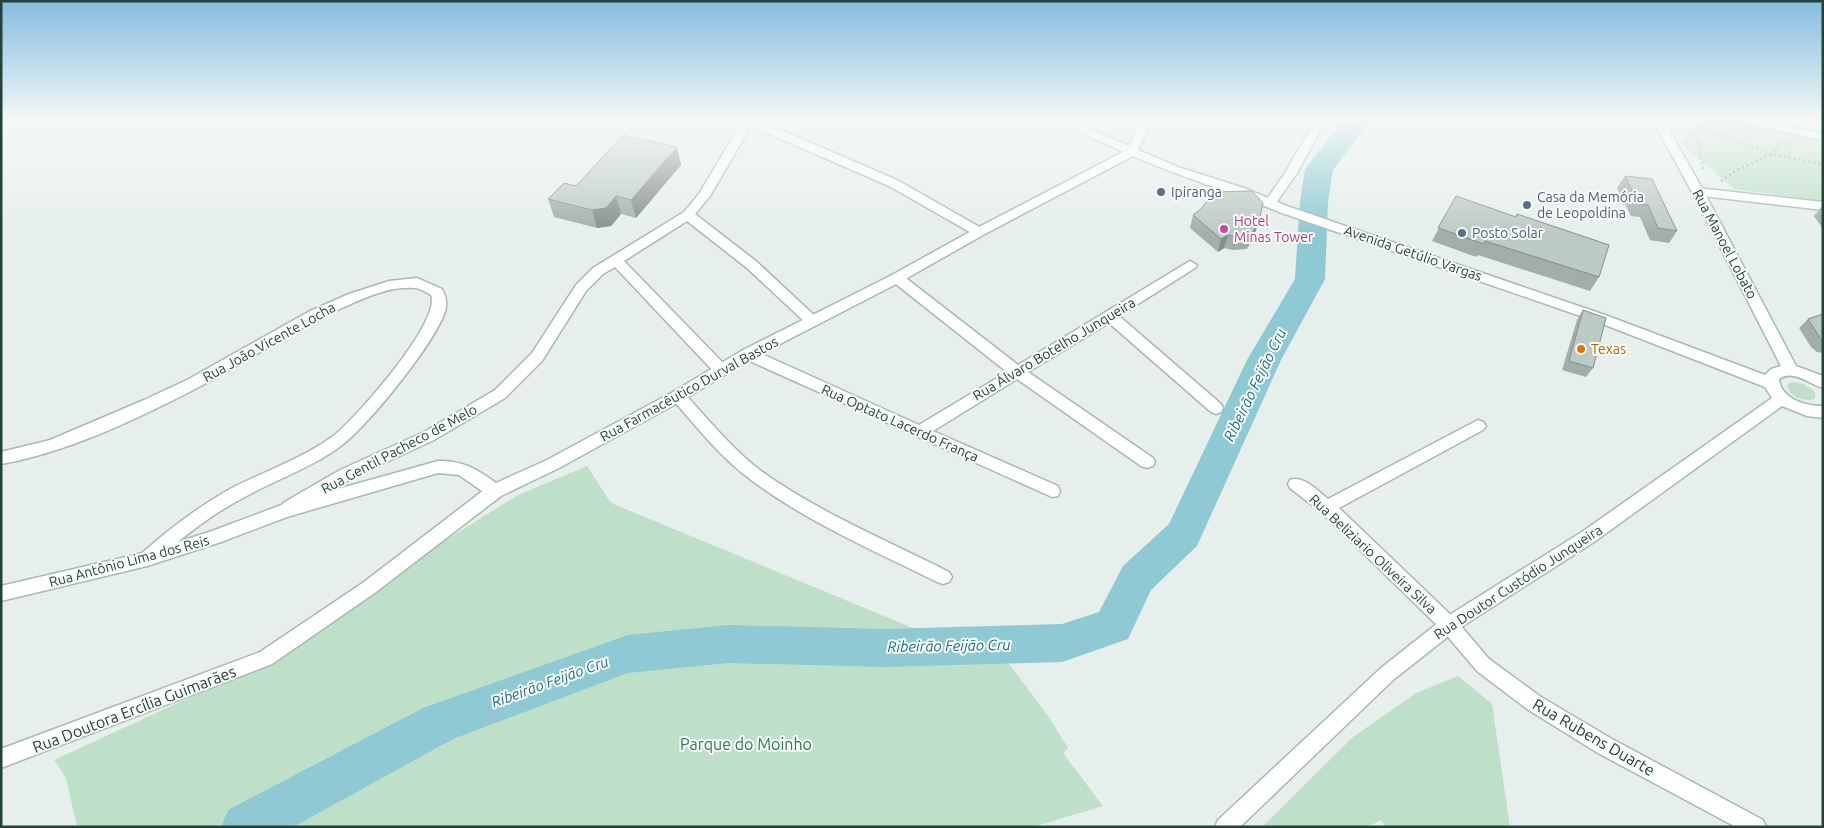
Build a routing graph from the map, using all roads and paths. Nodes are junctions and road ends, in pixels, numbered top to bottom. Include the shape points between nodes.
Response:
1 (726, 158) edge
2 (836, 158) edge
3 (1121, 158) edge
4 (1145, 158) edge
5 (1300, 158) edge
6 (1681, 158) edge
7 (1701, 158) edge
8 (1763, 158) edge
9 (1790, 158) edge
10 (1823, 164) edge
11 (1704, 176) dead end
12 (1723, 189) dead end
13 (1698, 192) junction
14 (1270, 203) junction
15 (1823, 206) edge
16 (688, 215) junction
17 (979, 232) junction
18 (615, 259) junction
19 (1190, 265) dead end
20 (897, 278) junction
21 (1110, 316) junction
22 (812, 321) junction
23 (748, 354) junction
24 (721, 370) junction
25 (1791, 370) junction
26 (1016, 372) junction
27 (1821, 380) edge
28 (1771, 383) junction
29 (678, 396) junction
30 (1782, 398) junction
31 (1216, 408) dead end
32 (1821, 416) edge
33 (1478, 426) dead end
34 (919, 432) junction
35 (1, 458) edge
36 (1146, 462) dead end
37 (1296, 484) dead end
38 (496, 490) junction
39 (1052, 491) dead end
40 (1327, 507) junction
41 (284, 511) junction
42 (147, 558) junction
43 (943, 576) dead end
44 (1, 594) edge
45 (1449, 625) junction
46 (266, 658) joint
47 (1, 759) edge
48 (1225, 827) edge
49 (1756, 827) edge

1 - 16 street, Rua Gentil Pacheco de Melo via 704,196
2 - 17 street via 879,176
3 - 17 street, Rua Farmacêutico Durval Bastos
4 - 14 street, Avenida Getúlio Vargas
5 - 14 street
6 - 13 street, Rua Manoel Lobato
7 - 11 path
8 - 12 path via 1720,182
9 - 10 path
13 - 15 street
13 - 25 street, Rua Manoel Lobato
14 - 28 street, Avenida Getúlio Vargas via 1600,318
16 - 18 street, Rua Gentil Pacheco de Melo
16 - 22 street via 752,265
17 - 20 street, Rua Farmacêutico Durval Bastos
18 - 24 street
18 - 41 street, Rua Gentil Pacheco de Melo via 581,288 537,357 500,394 464,418 346,474
19 - 21 street, Rua Álvaro Botelho Junqueira
20 - 22 street, Rua Farmacêutico Durval Bastos
20 - 26 street
21 - 26 street, Rua Álvaro Botelho Junqueira
21 - 31 street
22 - 23 street, Rua Farmacêutico Durval Bastos
23 - 24 street, Rua Farmacêutico Durval Bastos
23 - 34 street, Rua Optato Lacerdo França
24 - 29 street, Rua Farmacêutico Durval Bastos
25 - 27 street
25 - 28 street via 1775,373
26 - 34 street, Rua Álvaro Botelho Junqueira
26 - 36 street
28 - 30 street
29 - 38 street, Rua Farmacêutico Durval Bastos via 553,464
29 - 43 street via 724,446 762,480 794,501
30 - 32 street
30 - 45 street, Rua Doutor Custódio Junqueira via 1588,537
33 - 40 street
34 - 39 street, Rua Optato Lacerdo França
35 - 42 street, Rua João Vicente Locha via 67,440 127,414 192,384 317,312 368,291 412,282 437,293 441,303 437,317 398,374 355,425 315,454 223,502 178,531
37 - 40 street, Rua Beliziario Oliveira Silva
38 - 41 street via 467,470 455,466 438,467
38 - 46 street, Rua Farmacêutico Durval Bastos via 370,588
40 - 45 street, Rua Beliziario Oliveira Silva
41 - 42 street, Rua Antônio Lima dos Reis
42 - 44 street, Rua Antônio Lima dos Reis
45 - 48 street, Rua Doutor Custódio Junqueira via 1387,674
45 - 49 street, Rua Rubens Duarte via 1483,665 1534,703 1605,746
46 - 47 street, Rua Doutora Ercília Guimarães

